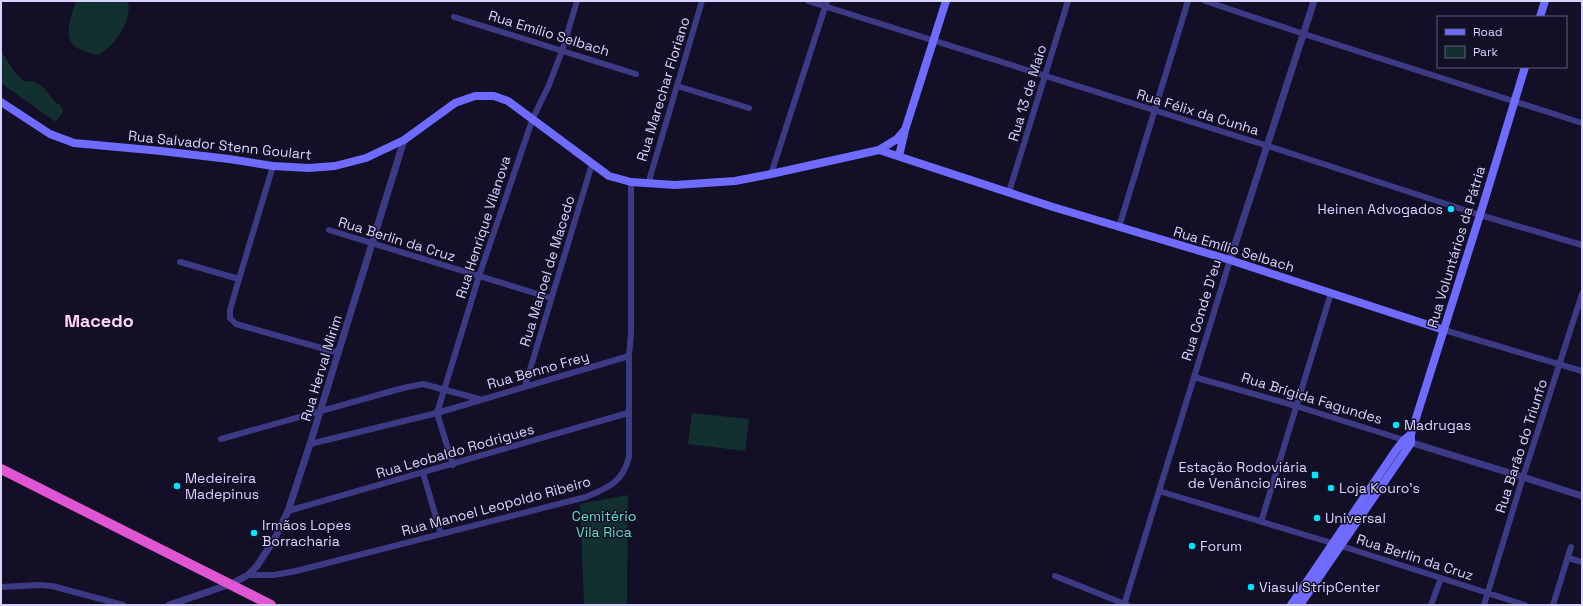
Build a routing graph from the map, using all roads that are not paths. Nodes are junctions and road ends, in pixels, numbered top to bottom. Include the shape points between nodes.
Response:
1 (577, 1) edge
2 (702, 1) edge
3 (808, 1) edge
4 (946, 1) edge
5 (1068, 1) edge
6 (1188, 1) edge
7 (1205, 1) edge
8 (1314, 1) edge
9 (1545, 1) edge
10 (826, 4) edge
11 (1540, 16) edge
12 (454, 17) dead end
13 (1304, 34) junction
14 (934, 42) junction
15 (562, 51) junction
16 (1525, 68) edge
17 (636, 74) dead end
18 (1045, 76) junction
19 (677, 86) junction
20 (1, 102) edge
21 (1514, 102) junction
22 (749, 108) dead end
23 (1154, 110) junction
24 (533, 118) junction
25 (1582, 123) edge
26 (905, 130) junction
27 (404, 140) junction
28 (1268, 146) junction
29 (879, 150) junction
30 (898, 156) junction
31 (592, 164) junction
32 (272, 166) junction
33 (771, 174) junction
34 (631, 182) junction
35 (648, 184) junction
36 (1009, 192) junction
37 (1480, 215) junction
38 (1119, 227) junction
39 (328, 230) dead end
40 (373, 243) junction
41 (1582, 245) edge
42 (1230, 260) junction
43 (180, 262) dead end
44 (479, 276) junction
45 (239, 279) junction
46 (1331, 293) junction
47 (1582, 294) edge
48 (551, 298) junction
49 (1444, 330) junction
50 (339, 353) junction
51 (629, 356) junction
52 (1560, 364) junction
53 (1582, 371) edge
54 (1194, 377) junction
55 (525, 386) junction
56 (443, 389) junction
57 (479, 400) junction
58 (1296, 406) junction
59 (320, 412) junction
60 (437, 413) junction
61 (628, 413) junction
62 (221, 439) dead end
63 (1407, 441) junction
64 (310, 444) junction
65 (453, 465) junction
66 (1, 469) edge
67 (423, 473) junction
68 (1523, 477) junction
69 (1159, 491) junction
70 (1582, 496) edge
71 (288, 511) junction
72 (1261, 522) junction
73 (441, 534) junction
74 (1336, 545) junction
75 (1571, 547) dead end
76 (1568, 558) junction
77 (1582, 562) edge
78 (1321, 567) junction
79 (248, 575) junction
80 (1055, 576) dead end
81 (1441, 578) junction
82 (231, 584) junction
83 (1, 587) edge
84 (1488, 593) junction
85 (123, 605) edge
86 (169, 605) edge
87 (272, 605) edge
88 (1126, 605) edge
89 (1291, 605) edge
90 (1300, 605) edge
91 (1431, 605) edge
92 (1484, 605) edge
93 (1525, 605) edge
94 (1553, 605) edge

1 - 15 street, Rua Henrique Vilanova
2 - 19 street, Rua Marechar Floriano
3 - 10 street, Rua Félix da Cunha
4 - 14 main road
5 - 18 street, Rua 13 de Maio
6 - 23 street
7 - 13 street
8 - 13 street, Rua Conde D'eu
9 - 11 main road
10 - 14 street, Rua Félix da Cunha
10 - 33 street
12 - 15 street, Rua Emílio Selbach
13 - 21 street
13 - 28 street, Rua Conde D'eu
14 - 18 street, Rua Félix da Cunha
14 - 26 main road
15 - 17 street, Rua Emílio Selbach
15 - 24 street, Rua Henrique Vilanova
16 - 21 main road, Rua Voluntários da Pátria
18 - 23 street, Rua Félix da Cunha
18 - 36 street, Rua 13 de Maio
19 - 22 street
19 - 35 street, Rua Marechar Floriano
20 - 32 main road, Rua Salvador Stenn Goulart via 50,134 74,142
21 - 25 street
21 - 37 main road, Rua Voluntários da Pátria
23 - 28 street, Rua Félix da Cunha
23 - 38 street
24 - 27 main road, Rua Salvador Stenn Goulart via 508,101 494,96 475,96 455,104
24 - 31 main road, Rua Salvador Stenn Goulart
24 - 44 street, Rua Henrique Vilanova
26 - 29 main road
26 - 30 main road
27 - 32 main road, Rua Salvador Stenn Goulart via 366,158 335,166
27 - 40 street, Rua Herval Mirim
28 - 37 street, Rua Félix da Cunha
28 - 42 street, Rua Conde D'eu
29 - 30 main road, Rua Emílio Selbach
29 - 33 main road, Rua Salvador Stenn Goulart
30 - 36 main road, Rua Emílio Selbach
31 - 34 main road, Rua Salvador Stenn Goulart via 609,176
31 - 48 street, Rua Manoel de Macedo
32 - 45 street
33 - 35 main road, Rua Salvador Stenn Goulart via 735,181
34 - 35 main road, Rua Salvador Stenn Goulart
34 - 51 street, Rua Manoel Leopoldo Ribeiro
36 - 38 main road, Rua Emílio Selbach
37 - 41 street, Rua Félix da Cunha
37 - 49 main road, Rua Voluntários da Pátria
38 - 42 main road, Rua Emílio Selbach
39 - 40 street, Rua Berlin da Cruz
40 - 44 street, Rua Berlin da Cruz
40 - 50 street, Rua Herval Mirim
42 - 46 main road, Rua Emílio Selbach
42 - 54 street, Rua Conde D'eu
43 - 45 street
44 - 48 street, Rua Berlin da Cruz
44 - 56 street, Rua Henrique Vilanova
45 - 50 street via 230,310 230,318 236,324
46 - 49 main road, Rua Emílio Selbach
46 - 58 street
47 - 52 street, Rua Barão do Triunfo
48 - 55 street, Rua Manoel de Macedo
49 - 52 street, Rua Emílio Selbach
49 - 63 main road, Rua Voluntários da Pátria
50 - 59 street, Rua Herval Mirim
51 - 55 street, Rua Benno Frey
51 - 61 street, Rua Manoel Leopoldo Ribeiro
52 - 53 street, Rua Emílio Selbach
52 - 68 street, Rua Barão do Triunfo
54 - 58 street, Rua Brígida Fagundes
54 - 69 street, Rua Conde D'eu
55 - 57 street, Rua Benno Frey
56 - 57 street, Rua Benno Frey
56 - 59 street, Rua Benno Frey via 423,384
56 - 60 street, Rua Henrique Vilanova
57 - 60 street
58 - 63 street, Rua Brígida Fagundes
58 - 72 street
59 - 62 street, Rua Benno Frey
59 - 64 street, Rua Herval Mirim
60 - 64 street
60 - 65 street
61 - 65 street, Rua Leobaldo Rodrigues
61 - 73 street, Rua Manoel Leopoldo Ribeiro via 626,469 619,479 605,490
63 - 68 street, Rua Brígida Fagundes
63 - 74 main road
64 - 71 street, Rua Herval Mirim
65 - 67 street, Rua Leobaldo Rodrigues
66 - 82 highway
67 - 71 street, Rua Leobaldo Rodrigues
67 - 73 street
68 - 70 street, Rua Brígida Fagundes
68 - 84 street, Rua Barão do Triunfo
69 - 72 street, Rua Berlin da Cruz
69 - 88 street, Rua Conde D'eu
71 - 79 street, Rua Herval Mirim via 274,540
72 - 74 street, Rua Berlin da Cruz
73 - 79 street, Rua Manoel Leopoldo Ribeiro via 296,571 274,575
74 - 78 main road
74 - 81 street, Rua Berlin da Cruz
75 - 76 street
76 - 77 street
76 - 94 street
78 - 89 main road
78 - 90 main road
79 - 82 street, Rua Herval Mirim
80 - 88 street
81 - 84 street, Rua Berlin da Cruz
81 - 91 street
82 - 86 street, Rua Herval Mirim
82 - 87 highway
83 - 85 street via 52,586
84 - 92 street, Rua Barão do Triunfo
84 - 93 street, Rua Berlin da Cruz

